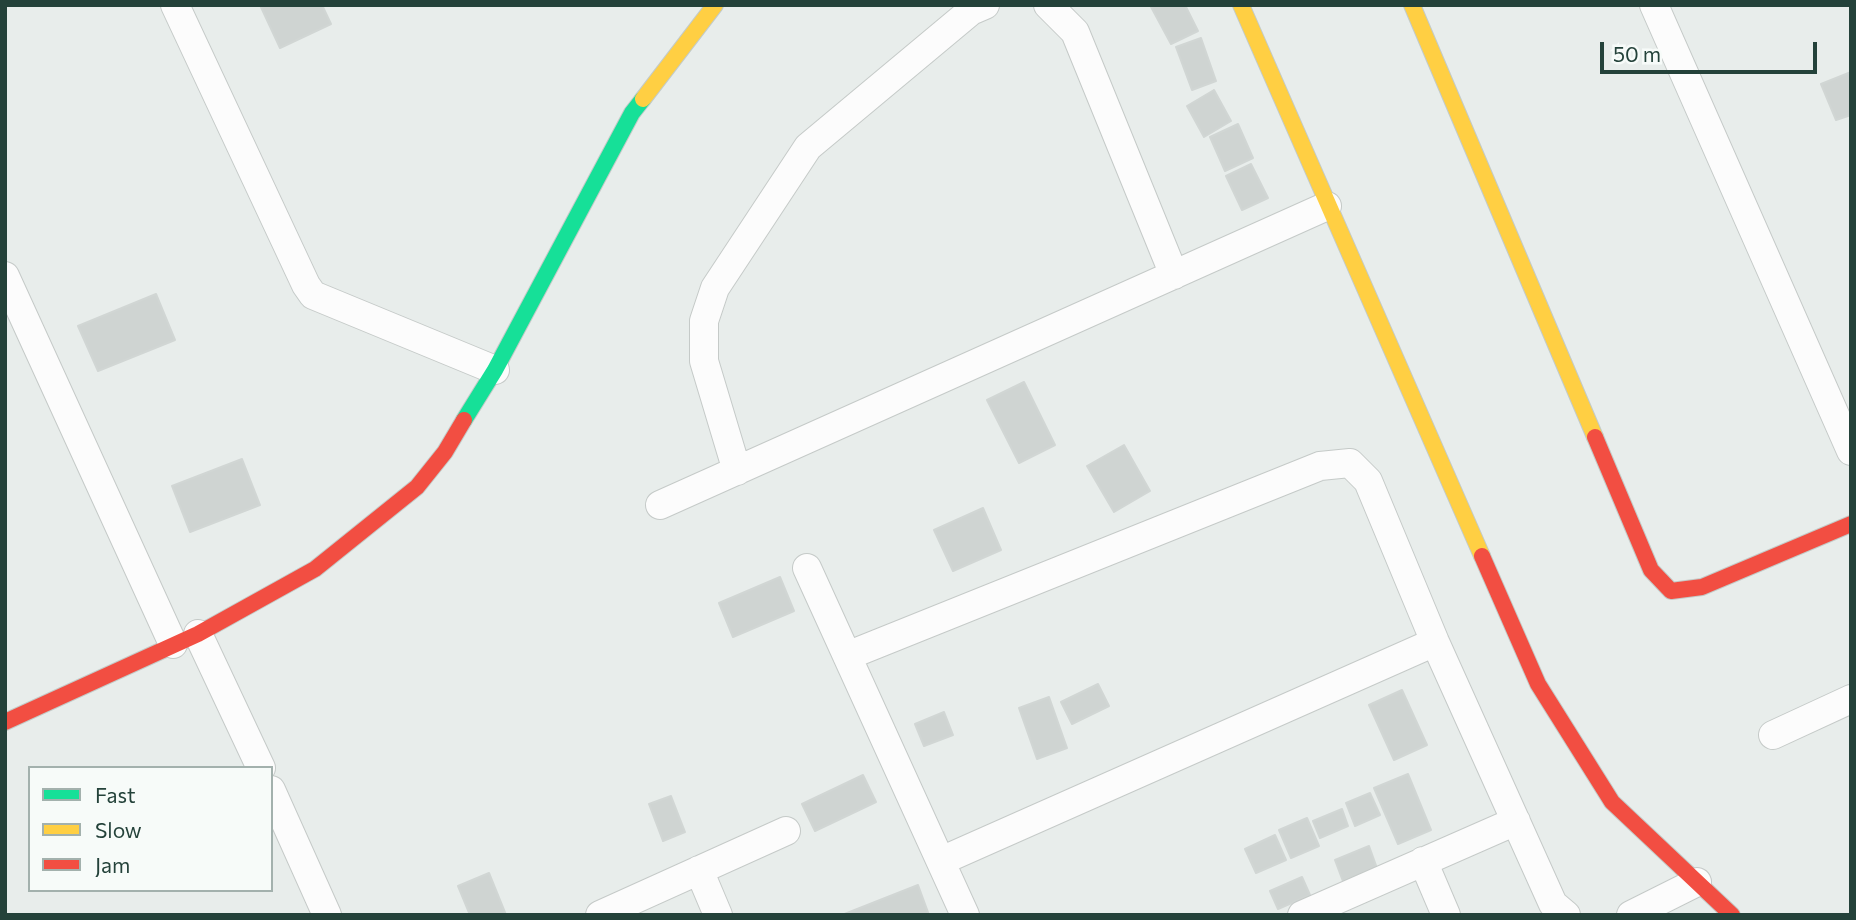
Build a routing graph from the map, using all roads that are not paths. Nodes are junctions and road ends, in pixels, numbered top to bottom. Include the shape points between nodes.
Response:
1 (175, 5) edge
2 (715, 5) edge
3 (985, 5) edge
4 (1048, 5) edge
5 (1241, 5) edge
6 (1412, 5) edge
7 (1654, 5) edge
8 (1327, 206) junction
9 (1174, 275) junction
10 (5, 276) edge
11 (495, 370) junction
12 (1851, 451) edge
13 (737, 471) junction
14 (660, 505) dead end
15 (1851, 524) edge
16 (807, 568) dead end
17 (186, 639) junction
18 (1435, 642) junction
19 (847, 656) junction
20 (1851, 699) edge
21 (5, 722) edge
22 (1773, 735) dead end
23 (260, 766) edge
24 (273, 794) edge
25 (1516, 821) junction
26 (786, 831) dead end
27 (941, 861) junction
28 (1423, 861) junction
29 (699, 870) junction
30 (1697, 882) junction
31 (327, 915) edge
32 (600, 915) edge
33 (718, 915) edge
34 (965, 915) edge
35 (1302, 915) edge
36 (1446, 915) edge
37 (1566, 915) edge
38 (1631, 915) edge
39 (1732, 915) edge

1 - 11 street via 313,295
2 - 11 street via 632,113
3 - 13 street via 971,11 808,147 715,288 704,321 704,360
4 - 9 street via 1075,32
5 - 8 street
6 - 15 street via 1651,570 1671,591 1702,587
7 - 12 street
8 - 9 street
8 - 30 street via 1538,684 1612,802
9 - 13 street
10 - 17 street
11 - 17 street via 417,487 315,569
13 - 14 street
16 - 19 street
17 - 21 street
17 - 23 street
18 - 19 street via 1368,481 1350,463 1320,466
18 - 25 street
18 - 27 street
19 - 27 street
20 - 22 street
24 - 31 street
25 - 28 street
25 - 37 street via 1553,904
26 - 29 street
27 - 34 street
28 - 35 street
28 - 36 street
29 - 32 street
29 - 33 street
30 - 38 street
30 - 39 street

